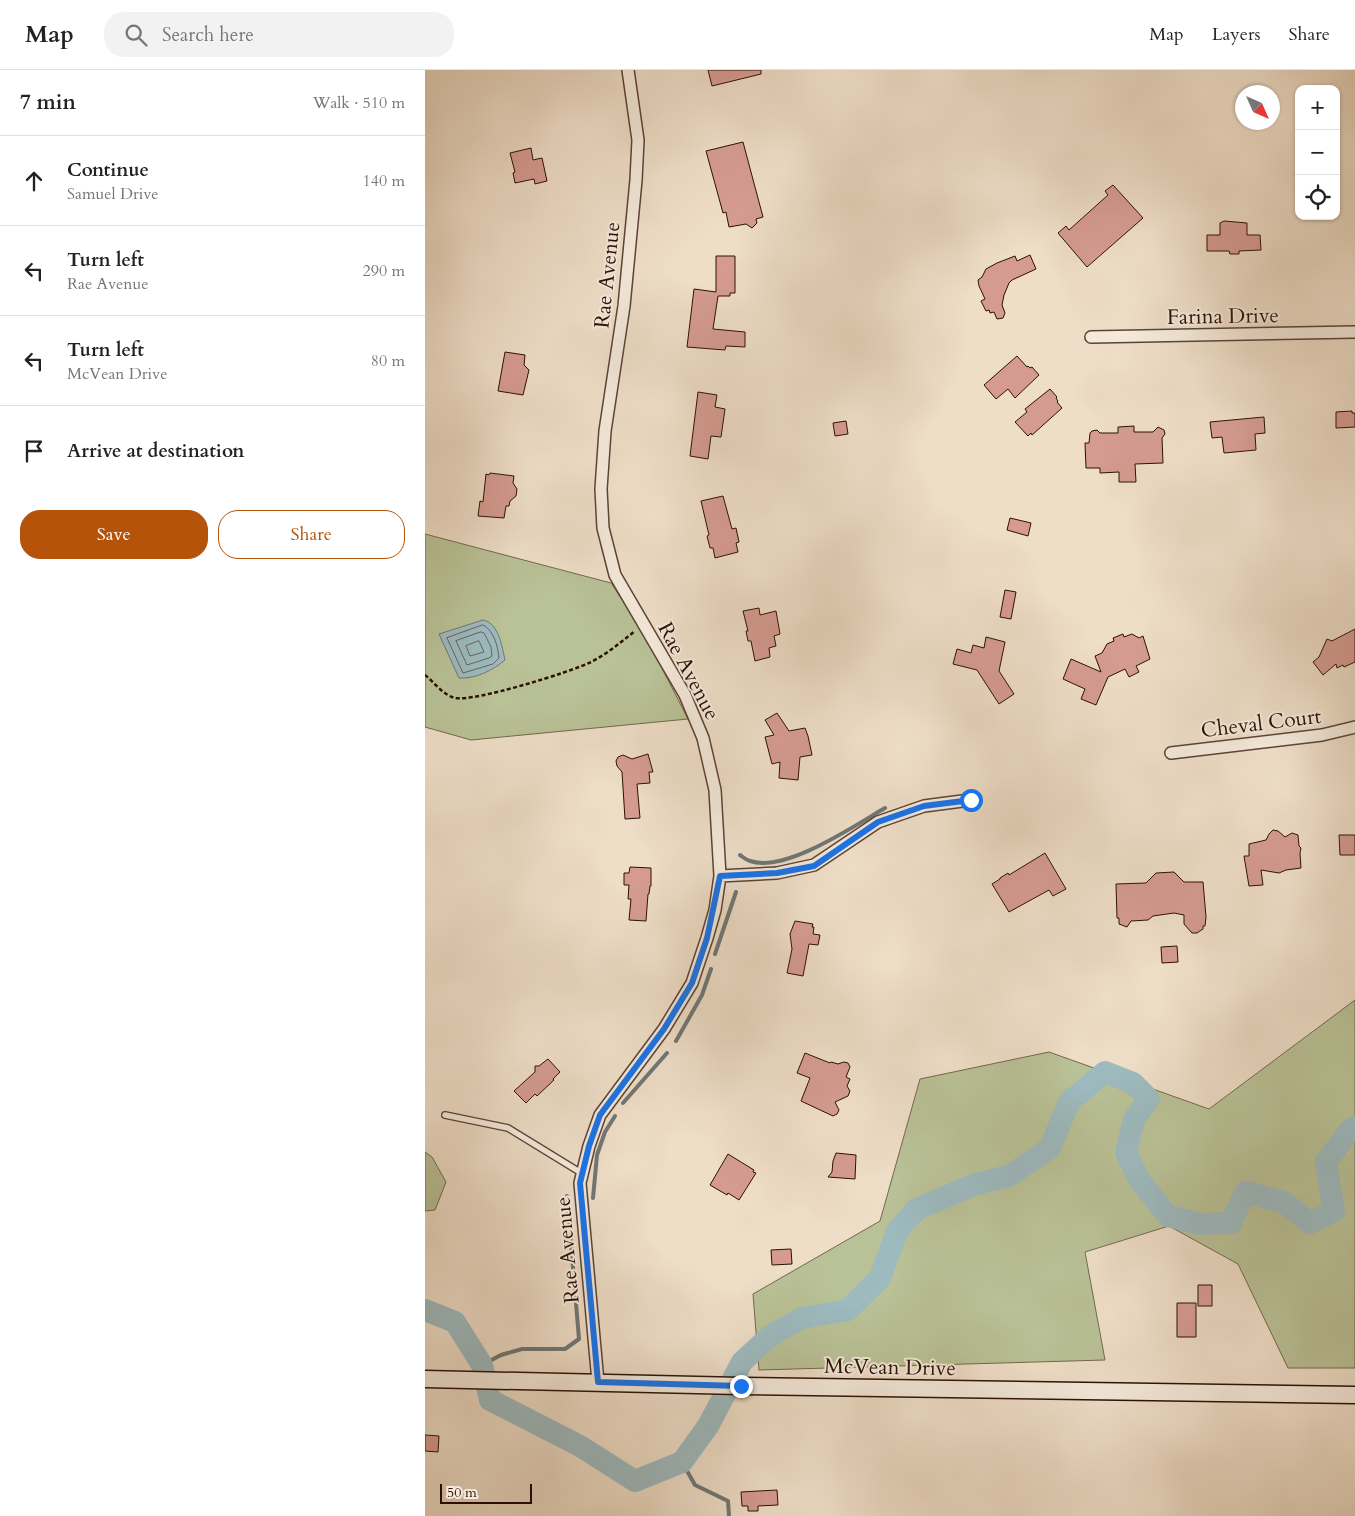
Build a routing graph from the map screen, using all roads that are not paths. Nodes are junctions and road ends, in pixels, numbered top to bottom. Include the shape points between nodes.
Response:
1 (628, 70) edge
2 (1355, 332) edge
3 (1091, 337) dead end
4 (1355, 727) edge
5 (1171, 754) dead end
6 (971, 800) dead end
7 (720, 876) junction
8 (445, 1115) dead end
9 (583, 1174) junction
10 (425, 1379) edge
11 (598, 1382) junction
12 (1355, 1394) edge

1 - 7 street, Rae Avenue via 638,140 636,180 624,306 605,431 601,489 603,528 615,574 685,695 703,738 715,790
2 - 3 street, Farina Drive
4 - 5 street, Cheval Court via 1322,735
6 - 7 street via 924,806 878,822 814,866 777,873
7 - 9 street, Rae Avenue via 707,938 692,983 664,1029 600,1115
8 - 9 lane via 508,1128
9 - 11 street, Rae Avenue via 580,1183
10 - 11 main road, McVean Drive
11 - 12 main road, McVean Drive

